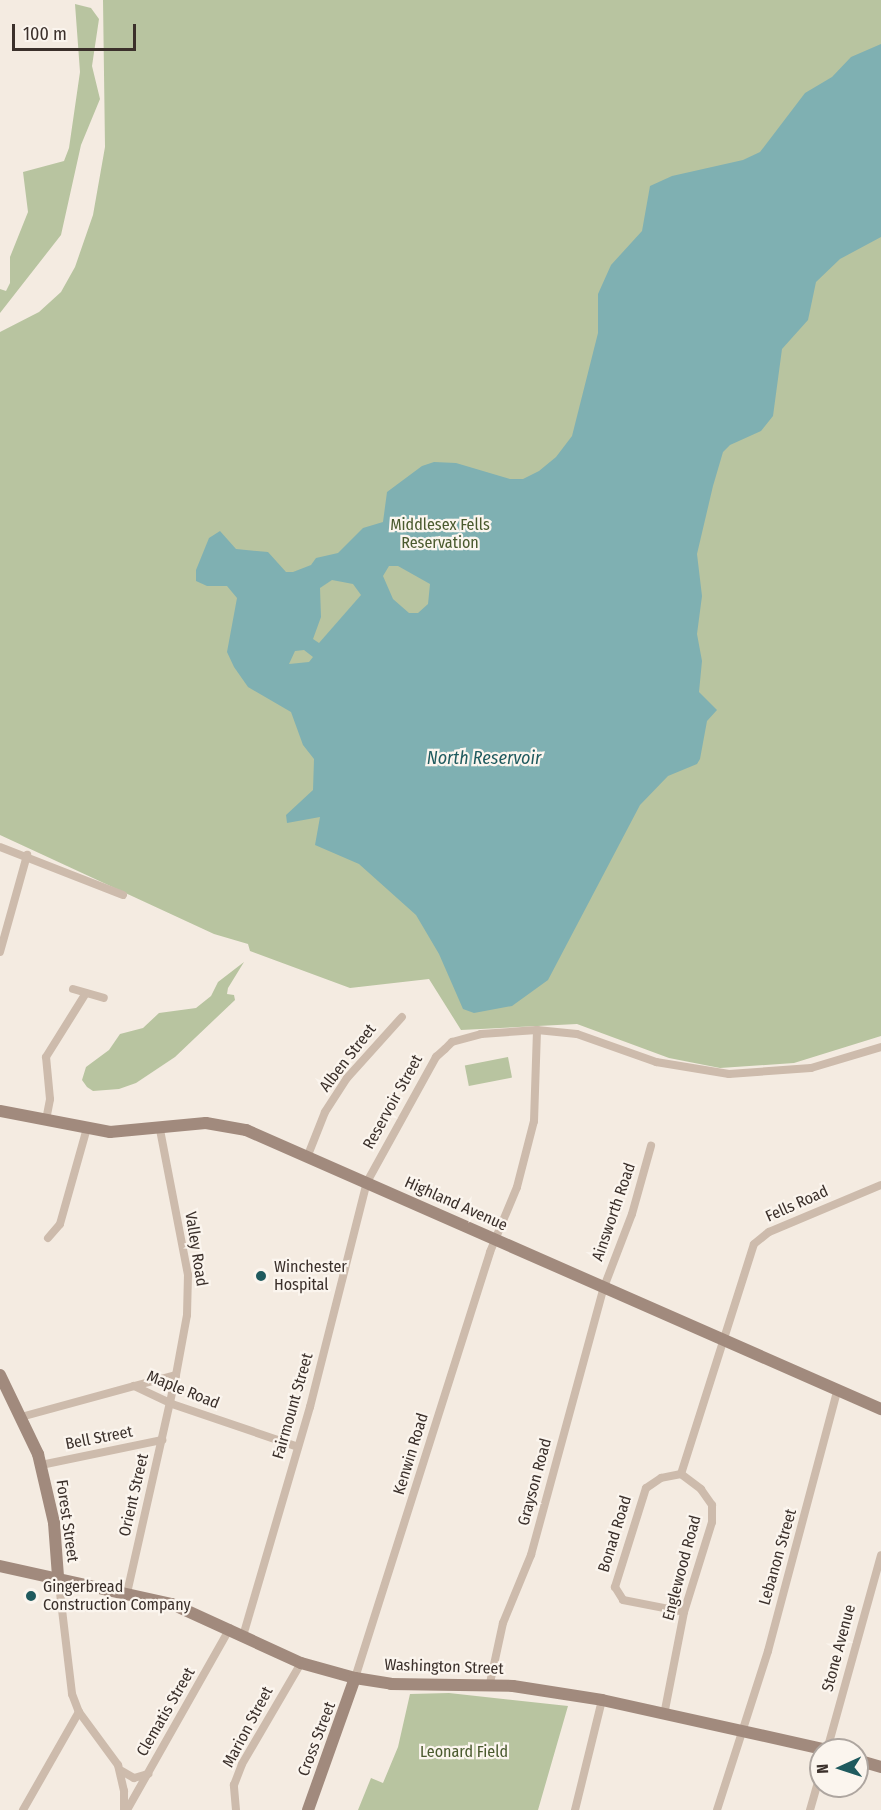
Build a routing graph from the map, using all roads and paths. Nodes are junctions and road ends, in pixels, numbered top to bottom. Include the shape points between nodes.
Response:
1 (0, 847) edge
2 (27, 855) junction
3 (123, 895) dead end
4 (0, 952) edge
5 (73, 989) dead end
6 (86, 993) junction
7 (104, 998) dead end
8 (402, 1017) dead end
9 (537, 1030) junction
10 (881, 1047) edge
11 (0, 1111) edge
12 (46, 1120) junction
13 (87, 1128) junction
14 (160, 1129) junction
15 (651, 1146) dead end
16 (308, 1155) junction
17 (367, 1182) junction
18 (881, 1185) edge
19 (48, 1238) dead end
20 (496, 1239) junction
21 (604, 1287) junction
22 (721, 1340) junction
23 (0, 1375) edge
24 (176, 1375) junction
25 (134, 1386) junction
26 (837, 1390) junction
27 (172, 1404) junction
28 (881, 1409) edge
29 (21, 1417) junction
30 (162, 1440) junction
31 (298, 1446) junction
32 (41, 1465) junction
33 (681, 1474) junction
34 (881, 1555) edge
35 (0, 1566) edge
36 (58, 1576) junction
37 (127, 1593) junction
38 (684, 1612) junction
39 (230, 1628) junction
40 (243, 1636) junction
41 (301, 1663) junction
42 (355, 1678) junction
43 (490, 1683) junction
44 (602, 1700) junction
45 (79, 1712) junction
46 (664, 1715) junction
47 (743, 1730) junction
48 (830, 1738) edge
49 (809, 1746) edge
50 (120, 1769) junction
51 (148, 1773) junction
52 (23, 1810) edge
53 (126, 1810) edge
54 (236, 1810) edge
55 (308, 1810) edge
56 (575, 1810) edge
57 (717, 1810) edge

1 - 2 street
2 - 3 street
2 - 4 street
5 - 6 street
6 - 7 street
6 - 12 street via 46,1057 50,1099
8 - 16 street, Alben Street via 347,1078 325,1112
9 - 10 street via 577,1034 656,1062 729,1074 811,1068
9 - 17 street, Reservoir Street via 481,1034 452,1042 436,1057
9 - 20 street, Kenwin Road via 534,1121 517,1187
11 - 12 main road, Highland Avenue
12 - 13 main road, Highland Avenue
13 - 14 main road, Highland Avenue
13 - 19 street via 60,1224
14 - 16 main road, Highland Avenue via 206,1123 227,1125
14 - 24 street, Valley Road via 189,1292
15 - 21 street, Ainsworth Road via 632,1214
16 - 17 main road, Highland Avenue
17 - 20 main road, Highland Avenue
17 - 31 street, Fairmount Street
18 - 22 street, Fells Road via 770,1232 754,1244
20 - 21 main road, Highland Avenue
20 - 42 street, Kenwin Road
21 - 22 main road, Highland Avenue
21 - 43 street, Grayson Road via 531,1556 503,1623
22 - 26 main road, Highland Avenue
22 - 33 street
23 - 29 main road, Forest Street
24 - 25 street
24 - 27 street, Valley Road
25 - 27 street, Maple Road
25 - 29 street, Maple Road
26 - 28 main road, Highland Avenue
26 - 47 street, Lebanon Street
27 - 30 street, Orient Street
27 - 31 street, Maple Road
29 - 32 main road, Forest Street
30 - 32 street, Bell Street
30 - 37 street, Orient Street
31 - 40 street, Fairmount Street
32 - 36 main road, Forest Street via 54,1523
33 - 38 street, Englewood Road via 701,1489 712,1505 712,1521
33 - 38 street, Bonad Road via 661,1478 646,1488 615,1587 623,1599
34 - 48 street, Stone Avenue
35 - 36 main road, Washington Street
36 - 37 main road, Washington Street
36 - 45 street, Forest Street via 69,1684
37 - 39 main road, Washington Street via 177,1606
38 - 46 street, Englewood Road
39 - 40 main road, Washington Street
39 - 51 street, Clematis Street
40 - 41 main road, Washington Street
41 - 42 main road, Washington Street
41 - 54 street, Marion Street via 242,1764 234,1785
42 - 43 main road, Washington Street via 391,1684
42 - 55 main road, Cross Street
43 - 44 main road, Washington Street
44 - 46 main road, Washington Street
44 - 56 street
45 - 50 street, Forest Street
45 - 52 street
46 - 47 main road, Washington Street
47 - 49 main road, Washington Street
47 - 57 street, Lebanon Street
50 - 51 street via 134,1778
50 - 53 street
51 - 53 street, Clematis Street

